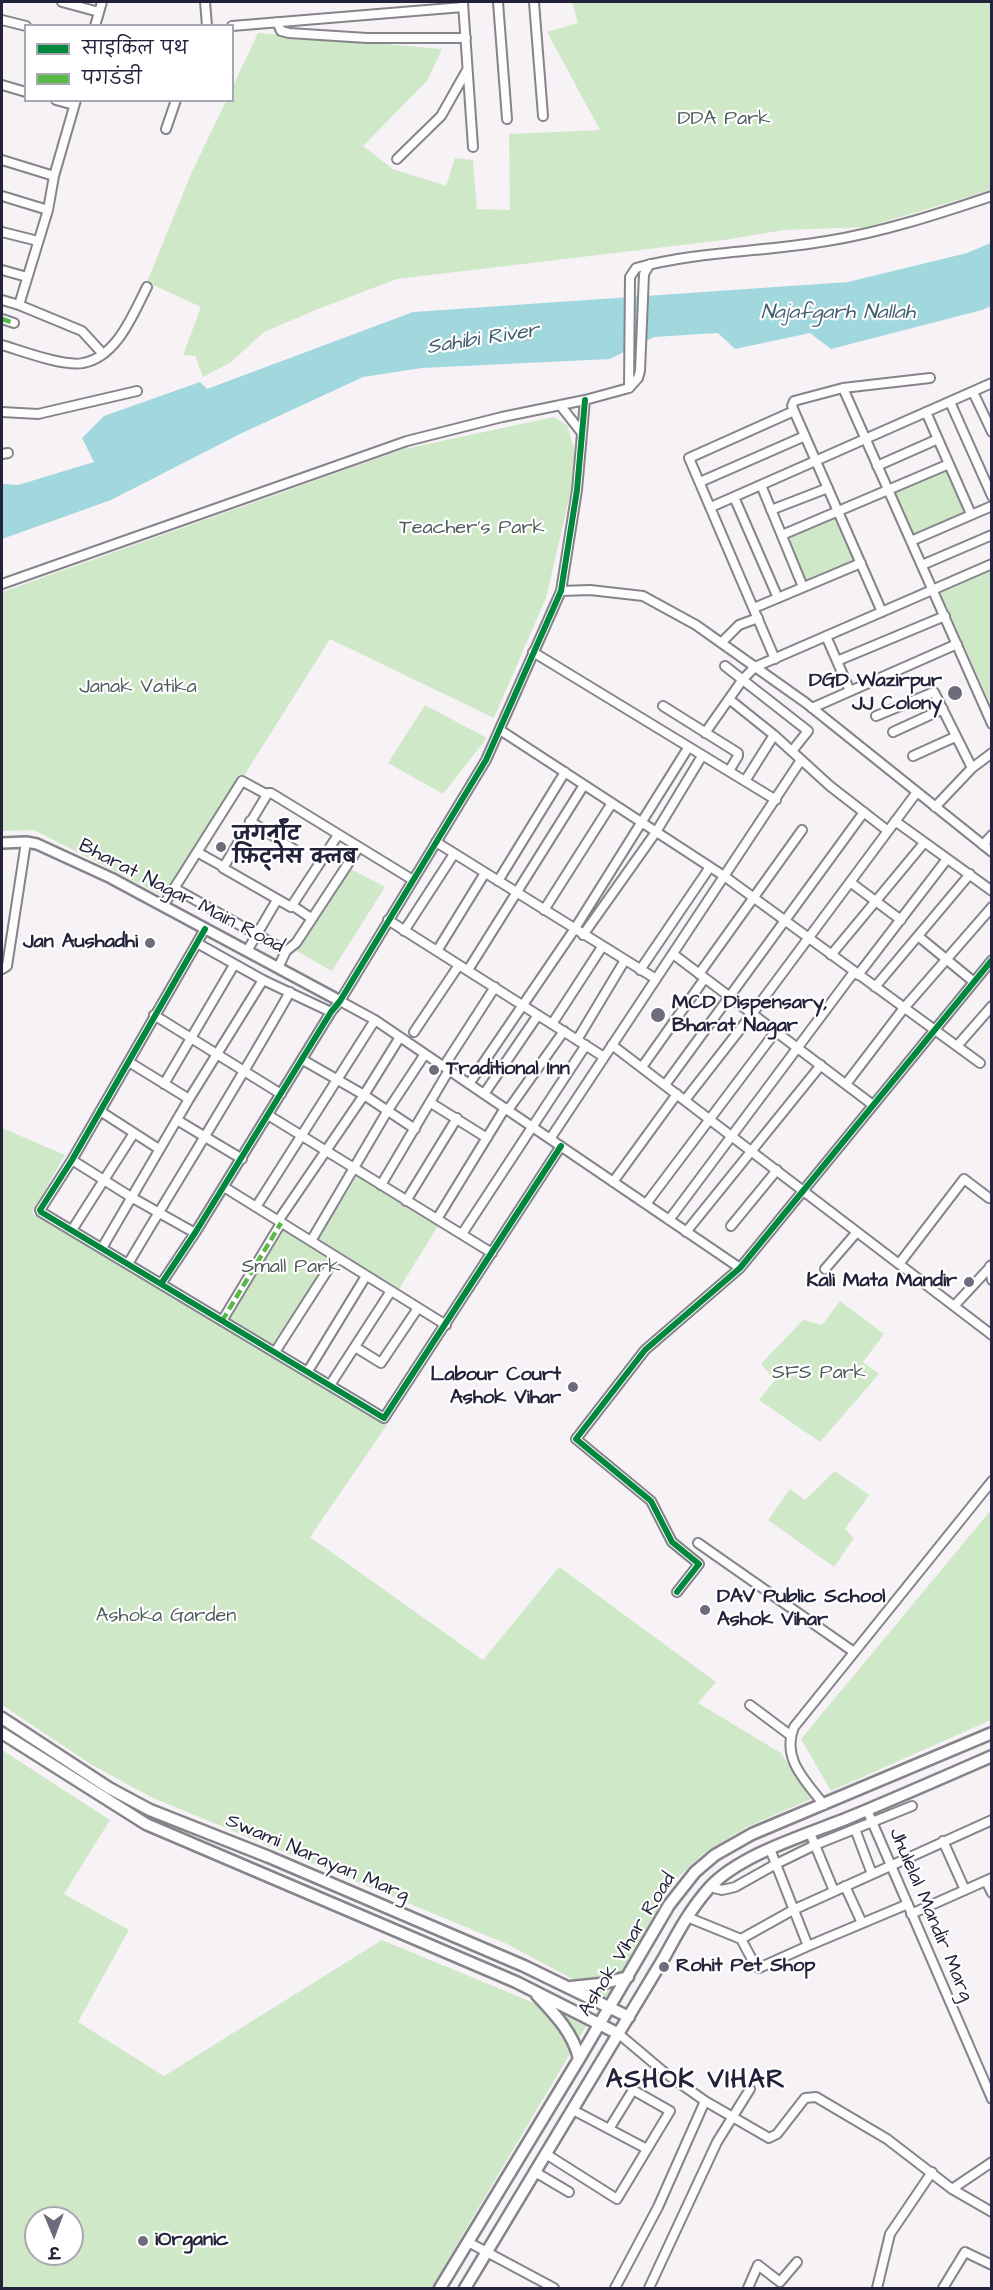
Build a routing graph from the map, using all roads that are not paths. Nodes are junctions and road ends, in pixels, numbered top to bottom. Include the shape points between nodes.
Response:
1 (63, 2) edge
2 (102, 2) edge
3 (205, 2) edge
4 (498, 2) edge
5 (534, 2) edge
6 (463, 4) edge
7 (99, 12) junction
8 (2, 20) edge
9 (277, 22) junction
10 (96, 24) edge
11 (207, 24) edge
12 (24, 26) edge
13 (234, 26) edge
14 (466, 38) junction
15 (468, 69) junction
16 (2, 85) edge
17 (24, 91) edge
18 (175, 102) edge
19 (75, 103) edge
20 (543, 116) dead end
21 (507, 119) dead end
22 (166, 129) dead end
23 (473, 147) dead end
24 (397, 159) dead end
25 (2, 160) edge
26 (54, 176) junction
27 (2, 196) edge
28 (992, 196) edge
29 (48, 210) junction
30 (2, 232) edge
31 (38, 242) junction
32 (650, 264) junction
33 (2, 270) edge
34 (27, 277) junction
35 (147, 287) dead end
36 (2, 300) edge
37 (19, 305) junction
38 (2, 319) edge
39 (14, 323) dead end
40 (2, 345) edge
41 (104, 354) junction
42 (930, 378) dead end
43 (992, 383) edge
44 (629, 388) junction
45 (843, 388) junction
46 (137, 391) dead end
47 (973, 392) junction
48 (585, 400) junction
49 (950, 402) junction
50 (560, 405) junction
51 (794, 411) junction
52 (2, 412) edge
53 (926, 412) junction
54 (992, 432) edge
55 (582, 433) junction
56 (805, 436) junction
57 (865, 439) junction
58 (938, 439) junction
59 (816, 461) junction
60 (949, 464) junction
61 (877, 466) junction
62 (700, 482) junction
63 (761, 485) junction
64 (828, 488) junction
65 (888, 490) junction
66 (992, 496) edge
67 (734, 497) junction
68 (992, 506) edge
69 (711, 507) junction
70 (771, 510) junction
71 (838, 511) junction
72 (971, 514) junction
73 (782, 535) junction
74 (992, 535) edge
75 (911, 541) junction
76 (861, 563) junction
77 (992, 564) edge
78 (922, 565) junction
79 (2, 584) edge
80 (803, 587) junction
81 (933, 590) junction
82 (561, 591) junction
83 (778, 598) junction
84 (754, 608) junction
85 (882, 612) junction
86 (945, 616) junction
87 (758, 618) junction
88 (826, 636) junction
89 (721, 643) junction
90 (957, 644) junction
91 (533, 652) junction
92 (775, 659) junction
93 (837, 661) junction
94 (725, 666) dead end
95 (755, 667) junction
96 (743, 679) junction
97 (850, 691) junction
98 (729, 699) junction
99 (663, 706) dead end
100 (812, 708) junction
101 (944, 709) junction
102 (876, 716) dead end
103 (992, 724) edge
104 (500, 730) junction
105 (893, 732) dead end
106 (705, 733) junction
107 (774, 735) junction
108 (955, 737) junction
109 (688, 748) junction
110 (792, 751) junction
111 (992, 753) edge
112 (702, 756) junction
113 (913, 756) dead end
114 (801, 760) junction
115 (972, 768) junction
116 (729, 771) junction
117 (565, 772) junction
118 (745, 781) junction
119 (584, 785) junction
120 (917, 792) junction
121 (266, 794) junction
122 (776, 800) junction
123 (612, 803) junction
124 (935, 807) junction
125 (864, 812) junction
126 (250, 821) junction
127 (640, 821) junction
128 (896, 821) junction
129 (802, 830) dead end
130 (888, 831) junction
131 (656, 832) junction
132 (338, 835) junction
133 (992, 836) edge
134 (26, 842) junction
135 (436, 842) junction
136 (2, 843) edge
137 (924, 843) junction
138 (982, 845) junction
139 (359, 847) junction
140 (295, 850) dead end
141 (197, 852) junction
142 (992, 852) edge
143 (454, 854) junction
144 (947, 860) junction
145 (222, 866) junction
146 (710, 867) junction
147 (485, 873) junction
148 (970, 874) junction
149 (724, 876) junction
150 (413, 880) junction
151 (498, 881) junction
152 (850, 882) junction
153 (174, 888) junction
154 (992, 891) edge
155 (517, 893) junction
156 (753, 898) junction
157 (278, 900) junction
158 (876, 902) junction
159 (164, 906) junction
160 (293, 906) junction
161 (992, 907) edge
162 (544, 910) junction
163 (311, 918) junction
164 (388, 920) junction
165 (784, 920) junction
166 (901, 920) junction
167 (206, 929) junction
168 (574, 930) junction
169 (404, 931) junction
170 (257, 935) junction
171 (583, 935) junction
172 (918, 936) junction
173 (809, 938) junction
174 (197, 943) junction
175 (602, 947) junction
176 (247, 951) junction
177 (286, 951) junction
178 (437, 951) junction
179 (673, 954) junction
180 (831, 955) junction
181 (947, 959) junction
182 (625, 960) junction
183 (992, 960) edge
184 (234, 965) junction
185 (459, 965) junction
186 (278, 968) junction
187 (2, 969) edge
188 (468, 970) junction
189 (640, 970) junction
190 (856, 973) junction
191 (702, 976) junction
192 (263, 980) junction
193 (656, 980) junction
194 (974, 982) junction
195 (495, 987) junction
196 (875, 987) junction
197 (290, 992) junction
198 (728, 996) junction
199 (340, 1001) junction
200 (523, 1005) junction
201 (992, 1006) edge
202 (903, 1008) junction
203 (331, 1012) junction
204 (753, 1014) junction
205 (154, 1015) junction
206 (538, 1015) junction
207 (375, 1020) junction
208 (552, 1024) junction
209 (564, 1031) junction
210 (776, 1031) junction
211 (935, 1031) junction
212 (414, 1032) dead end
213 (400, 1037) junction
214 (190, 1039) junction
215 (577, 1040) junction
216 (612, 1045) junction
217 (586, 1046) junction
218 (957, 1046) junction
219 (799, 1048) junction
220 (425, 1054) junction
221 (217, 1055) junction
222 (604, 1057) junction
223 (303, 1060) junction
224 (129, 1062) junction
225 (980, 1063) dead end
226 (821, 1065) junction
227 (642, 1067) junction
228 (446, 1068) junction
229 (245, 1072) junction
230 (337, 1080) junction
231 (164, 1084) junction
232 (469, 1084) junction
233 (846, 1084) junction
234 (665, 1085) junction
235 (484, 1094) junction
236 (677, 1094) junction
237 (281, 1095) junction
238 (364, 1095) junction
239 (189, 1099) junction
240 (685, 1100) junction
241 (431, 1103) junction
242 (873, 1105) junction
243 (506, 1109) junction
244 (388, 1110) junction
245 (100, 1111) junction
246 (268, 1115) junction
247 (457, 1118) junction
248 (709, 1118) junction
249 (177, 1120) junction
250 (532, 1126) junction
251 (415, 1129) junction
252 (134, 1133) junction
253 (204, 1135) junction
254 (301, 1136) junction
255 (732, 1136) junction
256 (488, 1138) junction
257 (550, 1139) junction
258 (561, 1146) junction
259 (159, 1149) junction
260 (324, 1150) junction
261 (752, 1151) junction
262 (242, 1159) junction
263 (72, 1160) junction
264 (355, 1168) junction
265 (777, 1170) junction
266 (105, 1178) junction
267 (613, 1182) junction
268 (381, 1185) junction
269 (224, 1187) junction
270 (803, 1191) junction
271 (131, 1197) junction
272 (989, 1198) dead end
273 (406, 1202) junction
274 (646, 1204) junction
275 (256, 1207) junction
276 (159, 1212) junction
277 (437, 1219) junction
278 (669, 1220) junction
279 (280, 1222) junction
280 (731, 1226) dead end
281 (72, 1230) junction
282 (686, 1232) junction
283 (857, 1232) junction
284 (195, 1233) junction
285 (462, 1234) junction
286 (311, 1241) junction
287 (102, 1248) junction
288 (492, 1253) junction
289 (336, 1257) junction
290 (128, 1264) junction
291 (899, 1264) junction
292 (991, 1266) edge
293 (740, 1268) junction
294 (825, 1269) dead end
295 (366, 1276) junction
296 (992, 1280) edge
297 (161, 1284) junction
298 (391, 1291) junction
299 (954, 1306) junction
300 (418, 1308) junction
301 (222, 1320) junction
302 (446, 1325) junction
303 (992, 1335) edge
304 (355, 1347) junction
305 (275, 1352) junction
306 (308, 1371) junction
307 (330, 1385) junction
308 (992, 1481) edge
309 (698, 1543) dead end
310 (677, 1592) dead end
311 (854, 1652) junction
312 (750, 1705) dead end
313 (2, 1718) edge
314 (2, 1733) edge
315 (992, 1733) edge
316 (790, 1736) junction
317 (992, 1756) edge
318 (824, 1805) junction
319 (912, 1806) dead end
320 (867, 1810) junction
321 (992, 1820) edge
322 (872, 1822) junction
323 (855, 1829) junction
324 (810, 1833) junction
325 (943, 1841) junction
326 (815, 1845) junction
327 (770, 1849) junction
328 (776, 1864) junction
329 (890, 1865) junction
330 (872, 1874) junction
331 (989, 1880) edge
332 (845, 1886) junction
333 (710, 1887) junction
334 (965, 1890) junction
335 (834, 1891) junction
336 (992, 1893) edge
337 (908, 1905) junction
338 (794, 1911) junction
339 (911, 1914) junction
340 (687, 1917) junction
341 (862, 1923) junction
342 (741, 1940) junction
343 (808, 1946) junction
344 (628, 1977) junction
345 (568, 1987) junction
346 (531, 1989) junction
347 (610, 2008) junction
348 (629, 2017) junction
349 (600, 2023) junction
350 (619, 2034) junction
351 (579, 2059) junction
352 (992, 2073) edge
353 (982, 2077) junction
354 (750, 2090) dead end
355 (992, 2098) edge
356 (705, 2101) junction
357 (573, 2110) junction
358 (731, 2117) junction
359 (609, 2129) junction
360 (647, 2149) junction
361 (546, 2154) junction
362 (992, 2162) edge
363 (535, 2172) junction
364 (932, 2172) junction
365 (952, 2188) junction
366 (569, 2192) dead end
367 (992, 2212) edge
368 (468, 2242) junction
369 (487, 2253) junction
370 (797, 2262) dead end
371 (992, 2265) edge
372 (469, 2287) edge
373 (440, 2289) edge
374 (554, 2289) edge
375 (615, 2289) edge
376 (649, 2289) edge
377 (748, 2289) edge
378 (877, 2289) edge
379 (943, 2289) edge

1 - 7 street
2 - 7 street
3 - 11 street
4 - 21 street
5 - 20 street
6 - 9 street
6 - 14 street
7 - 10 street
8 - 12 street
9 - 13 street
9 - 14 street via 284,32 309,35
14 - 15 street
15 - 23 street
15 - 24 street via 441,117
16 - 17 street
18 - 22 street
19 - 26 street
25 - 26 street
26 - 29 street
27 - 29 street
28 - 32 street via 932,216 825,242
29 - 31 street
30 - 31 street
31 - 34 street
32 - 44 street via 644,274 638,378
32 - 44 street via 636,268 630,277
33 - 34 street
34 - 37 street
35 - 41 street via 122,333
36 - 37 street
37 - 41 street via 81,331
38 - 39 street
40 - 41 street via 68,363 82,364
42 - 45 street
43 - 47 street
44 - 48 street
45 - 51 street via 794,400
45 - 57 street
46 - 52 street via 38,414
47 - 49 street
47 - 54 street
48 - 50 street
48 - 55 street
49 - 53 street
49 - 66 street
50 - 55 street
50 - 79 street via 364,455
51 - 56 street
51 - 62 street via 689,457
53 - 57 street
53 - 58 street
55 - 82 street
56 - 59 street
56 - 62 street
57 - 59 street
57 - 61 street
58 - 60 street
58 - 61 street
59 - 63 street
59 - 64 street
60 - 65 street
60 - 72 street
61 - 65 street
62 - 69 street
63 - 67 street
63 - 70 street
64 - 70 street
64 - 71 street
65 - 71 street
65 - 75 street
67 - 69 street
67 - 83 street
68 - 72 street
69 - 84 street
70 - 73 street
71 - 73 street
71 - 76 street
72 - 75 street
73 - 80 street
74 - 78 street
75 - 78 street
76 - 80 street
76 - 85 street
77 - 81 street
78 - 81 street
80 - 83 street
81 - 85 street
81 - 86 street
82 - 89 street via 643,596
82 - 91 street
83 - 84 street
84 - 87 street
85 - 88 street
86 - 90 street
86 - 93 street
87 - 89 street via 739,625
87 - 92 street
88 - 92 street
88 - 93 street
89 - 95 street
90 - 97 street
90 - 103 street
91 - 104 street
91 - 109 street
92 - 95 street
93 - 97 street
94 - 96 street
95 - 96 street
95 - 100 street
96 - 98 street
96 - 110 street via 808,731
97 - 100 street
98 - 106 street
98 - 107 street
99 - 106 street
100 - 120 street
101 - 102 street via 932,692
101 - 105 street
101 - 108 street
104 - 117 street
104 - 135 street
106 - 116 street via 738,753
107 - 110 street
107 - 118 street
108 - 113 street
108 - 115 street
109 - 112 street
109 - 127 street
110 - 114 street
111 - 115 street
112 - 116 street
112 - 131 street
114 - 122 street
114 - 125 street
115 - 124 street
116 - 118 street
117 - 119 street
117 - 151 street
118 - 122 street
119 - 123 street
119 - 155 street
120 - 124 street
120 - 128 street
121 - 126 street
121 - 132 street via 271,793
121 - 141 street via 242,781
122 - 149 street
123 - 127 street
123 - 162 street
124 - 138 street
125 - 130 street
125 - 165 street
126 - 140 street
126 - 145 street
127 - 131 street
127 - 168 street
128 - 130 street
128 - 137 street
129 - 156 street
130 - 152 street
131 - 146 street
131 - 171 street
132 - 139 street
132 - 160 street
133 - 138 street
134 - 136 street, Bharat Nagar Main Road
134 - 159 street, Bharat Nagar Main Road via 90,868
134 - 187 street via 7,966
135 - 143 street
135 - 150 street
137 - 144 street
137 - 158 street
138 - 142 street
139 - 150 street
139 - 163 street
141 - 145 street
141 - 153 street
143 - 147 street
143 - 169 street
144 - 148 street
144 - 166 street
145 - 157 street
146 - 149 street
146 - 189 street
147 - 151 street
147 - 178 street
148 - 154 street
148 - 172 street
149 - 156 street
149 - 179 street
150 - 164 street
151 - 155 street
152 - 158 street
152 - 173 street
153 - 159 street
153 - 170 street
155 - 162 street
155 - 188 street
156 - 165 street
156 - 191 street
157 - 160 street
157 - 170 street
158 - 166 street
158 - 180 street
159 - 167 street, Bharat Nagar Main Road
160 - 163 street
161 - 181 street
162 - 168 street
163 - 177 street via 296,943
164 - 169 street
164 - 199 street
165 - 173 street
165 - 198 street
166 - 190 street
167 - 174 street
167 - 176 street, Bharat Nagar Main Road
168 - 171 street
168 - 200 street
169 - 178 street
170 - 176 street
170 - 177 street
171 - 175 street
172 - 181 street
172 - 196 street
173 - 180 street
173 - 204 street
174 - 184 street
174 - 205 street
175 - 182 street
175 - 208 street
176 - 186 street, Bharat Nagar Main Road
177 - 186 street
178 - 185 street
179 - 191 street
179 - 193 street
180 - 190 street
181 - 194 street
181 - 202 street
182 - 189 street
182 - 215 street
183 - 194 street
184 - 192 street
184 - 214 street
185 - 188 street
185 - 212 street
186 - 199 street, Bharat Nagar Main Road
188 - 195 street
189 - 193 street
190 - 196 street
190 - 219 street
191 - 198 street
191 - 227 street
192 - 197 street
192 - 221 street
193 - 216 street
194 - 211 street
195 - 200 street
195 - 228 street
196 - 202 street
197 - 203 street
197 - 229 street
198 - 204 street
198 - 234 street
199 - 203 street
199 - 207 street
200 - 206 street
200 - 232 street
201 - 218 street
202 - 211 street
202 - 233 street
203 - 223 street
204 - 210 street
204 - 240 street
205 - 214 street
205 - 224 street
206 - 208 street
206 - 235 street
207 - 213 street
207 - 230 street
208 - 209 street
209 - 215 street
209 - 243 street
210 - 219 street
210 - 248 street
211 - 218 street
211 - 242 street
213 - 220 street
213 - 238 street
214 - 221 street
214 - 231 street
215 - 217 street
216 - 222 street
216 - 227 street
217 - 222 street
217 - 250 street
218 - 225 street
219 - 226 street
219 - 255 street
220 - 228 street
220 - 244 street
221 - 229 street
221 - 239 street
222 - 257 street
223 - 230 street
223 - 237 street
224 - 231 street
224 - 245 street
226 - 233 street
226 - 261 street
227 - 234 street
228 - 232 street
228 - 241 street
229 - 237 street
229 - 253 street
230 - 238 street
230 - 254 street
231 - 239 street
232 - 235 street
233 - 242 street
234 - 236 street
235 - 243 street
236 - 240 street
236 - 267 street
237 - 246 street
238 - 244 street
238 - 260 street
239 - 249 street
240 - 248 street
241 - 247 street
241 - 251 street
242 - 270 street
243 - 250 street
243 - 256 street
244 - 251 street
244 - 264 street
245 - 252 street
245 - 263 street
246 - 254 street
246 - 262 street
247 - 256 street
247 - 273 street
248 - 255 street
248 - 274 street
249 - 253 street
249 - 259 street
250 - 257 street
250 - 285 street
251 - 268 street
252 - 259 street
252 - 266 street
253 - 262 street
253 - 276 street
254 - 260 street
254 - 275 street
255 - 261 street
255 - 278 street
256 - 277 street
257 - 258 street
258 - 267 street
258 - 288 street
259 - 271 street
260 - 264 street
260 - 279 street
261 - 265 street
261 - 282 street
262 - 269 street
263 - 266 street
263 - 281 street via 40,1211
264 - 268 street
264 - 286 street
265 - 270 street
265 - 280 street
266 - 271 street
266 - 281 street
267 - 274 street
268 - 273 street
269 - 275 street
269 - 284 street
270 - 283 street
270 - 293 street
271 - 276 street
271 - 287 street
272 - 291 street via 964,1179
273 - 277 street
274 - 278 street
275 - 279 street
276 - 284 street
276 - 290 street
277 - 285 street
278 - 282 street
279 - 286 street
279 - 301 street
281 - 287 street
282 - 293 street
283 - 291 street
283 - 294 street
284 - 297 street
285 - 288 street
286 - 289 street
287 - 290 street
288 - 302 street
289 - 295 street
289 - 305 street
290 - 297 street
291 - 299 street
292 - 296 street
292 - 299 street
293 - 310 street via 645,1350 576,1439 651,1501 672,1542 699,1564
295 - 298 street
295 - 306 street
297 - 301 street
298 - 300 street
298 - 304 street
299 - 303 street
300 - 302 street
300 - 304 street via 381,1363
301 - 305 street
302 - 307 street via 384,1418
304 - 307 street
305 - 306 street
306 - 307 street
308 - 311 street
309 - 311 street
311 - 316 street
312 - 316 street
313 - 345 main road, Swami Narayan Marg via 150,1810
314 - 346 main road, Swami Narayan Marg via 146,1824
315 - 318 main road, Ashok Vihar Road
316 - 318 street via 788,1745 793,1762
317 - 320 main road, Ashok Vihar Road
318 - 344 main road, Ashok Vihar Road via 752,1834 715,1855 695,1872 669,1905
319 - 322 street
320 - 322 street, Jhulelal Mandir Marg
320 - 324 main road, Ashok Vihar Road
321 - 325 street
322 - 323 street
322 - 329 street, Jhulelal Mandir Marg
323 - 326 street
323 - 330 street
324 - 326 street
324 - 327 main road, Ashok Vihar Road
325 - 329 street
325 - 334 street
326 - 328 street
326 - 335 street
327 - 328 street
327 - 333 main road, Ashok Vihar Road via 728,1872
328 - 333 street via 735,1887
328 - 338 street
329 - 330 street
329 - 337 street, Jhulelal Mandir Marg
330 - 332 street
331 - 334 street
331 - 336 street
332 - 335 street
332 - 341 street
333 - 340 main road, Ashok Vihar Road
334 - 339 street
335 - 338 street
337 - 339 street, Jhulelal Mandir Marg
337 - 341 street
338 - 342 street
338 - 343 street
339 - 353 street, Jhulelal Mandir Marg
340 - 342 street
340 - 348 main road, Ashok Vihar Road
341 - 343 street
342 - 343 street via 759,1968
344 - 345 main road
344 - 347 main road, Ashok Vihar Road
345 - 347 main road, Swami Narayan Marg
346 - 349 main road, Swami Narayan Marg
346 - 351 main road via 558,2019
347 - 348 main road, Swami Narayan Marg
347 - 349 main road, Ashok Vihar Road
348 - 350 main road, Ashok Vihar Road
349 - 350 main road, Swami Narayan Marg
349 - 351 main road, Ashok Vihar Road
350 - 356 street
350 - 357 main road, Ashok Vihar Road
351 - 368 main road, Ashok Vihar Road
352 - 353 street
353 - 355 street, Jhulelal Mandir Marg
354 - 358 street
356 - 358 street
356 - 375 street via 658,2207
357 - 359 street
357 - 361 main road, Ashok Vihar Road
358 - 364 street via 773,2138 805,2098 816,2097 887,2139
358 - 376 street
359 - 360 street
359 - 360 street via 633,2090 670,2111
360 - 361 street via 617,2199
361 - 363 main road, Ashok Vihar Road
362 - 365 street
363 - 366 street
363 - 369 main road, Ashok Vihar Road
364 - 365 street
364 - 378 street via 890,2234
365 - 367 street
368 - 369 street
368 - 373 main road, Ashok Vihar Road
369 - 372 main road, Ashok Vihar Road
369 - 374 street
370 - 377 street via 780,2282 758,2265
371 - 379 street via 965,2252

